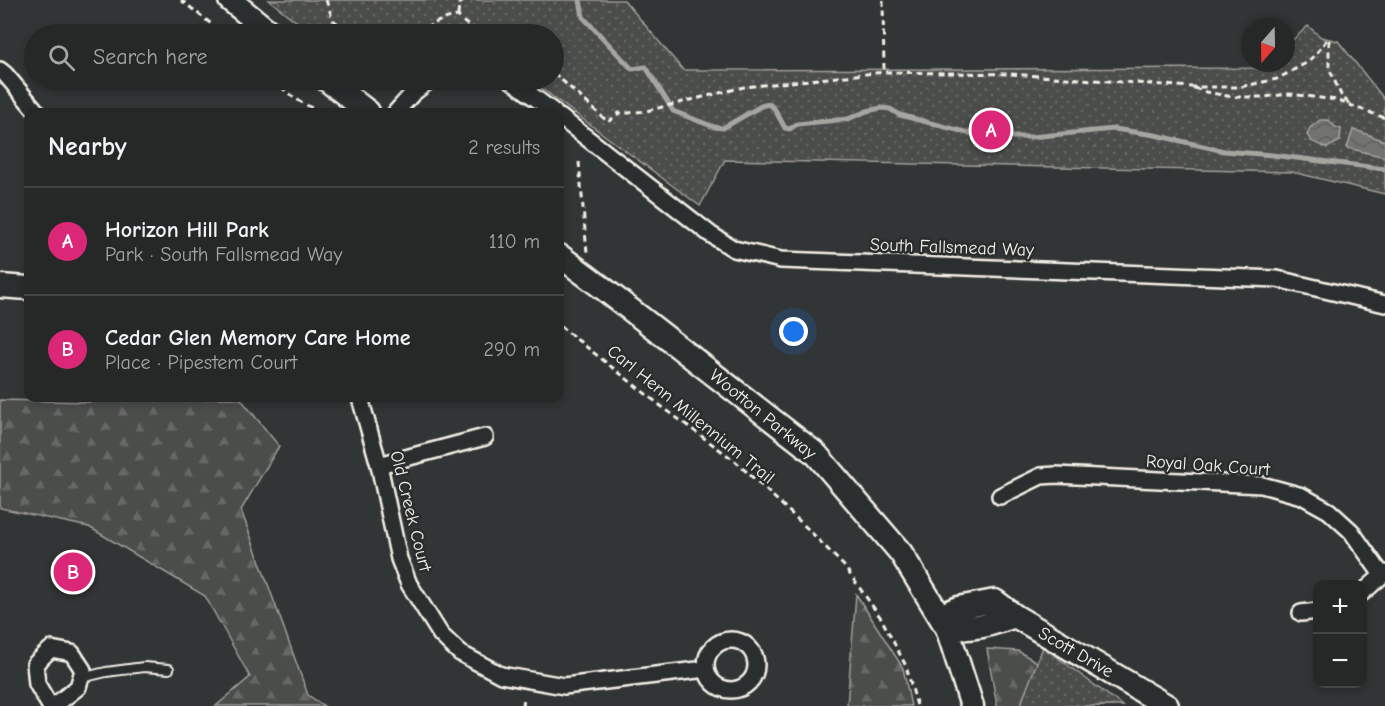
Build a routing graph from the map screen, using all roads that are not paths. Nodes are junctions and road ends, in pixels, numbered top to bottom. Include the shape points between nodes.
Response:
1 (230, 0) edge
2 (260, 24) edge
3 (0, 70) edge
4 (340, 90) edge
5 (417, 90) edge
6 (524, 90) edge
7 (33, 108) edge
8 (363, 108) edge
9 (400, 108) edge
10 (549, 108) edge
11 (564, 120) edge
12 (564, 259) edge
13 (0, 286) edge
14 (24, 288) edge
15 (1385, 304) edge
16 (361, 402) edge
17 (485, 437) dead end
18 (379, 465) junction
19 (1000, 496) dead end
20 (1383, 574) edge
21 (1367, 588) edge
22 (1313, 612) edge
23 (1301, 613) dead end
24 (943, 622) junction
25 (169, 669) dead end
26 (706, 669) dead end
27 (81, 678) junction
28 (52, 706) edge
29 (972, 706) edge
30 (1167, 706) edge

1 - 2 main road
3 - 7 street
4 - 8 main road
5 - 9 street
6 - 10 street
11 - 15 street, South Fallsmead Way via 710,234 734,249 781,260 1277,279
12 - 24 main road, Wootton Parkway via 816,454 902,553
13 - 14 main road
16 - 18 street, Old Creek Court
17 - 18 street
18 - 26 street, Old Creek Court via 399,559 409,584 441,635 460,653 501,675 564,686
19 - 20 street, Royal Oak Court via 1041,476 1056,475 1262,485 1302,496 1329,511 1351,531
20 - 21 street
22 - 23 street
24 - 29 main road, Wootton Parkway
24 - 30 main road, Scott Drive via 958,608 995,601
25 - 27 lane via 144,667
27 - 28 street via 78,687
27 - 28 street via 83,670 72,653 51,649 35,664 37,684

